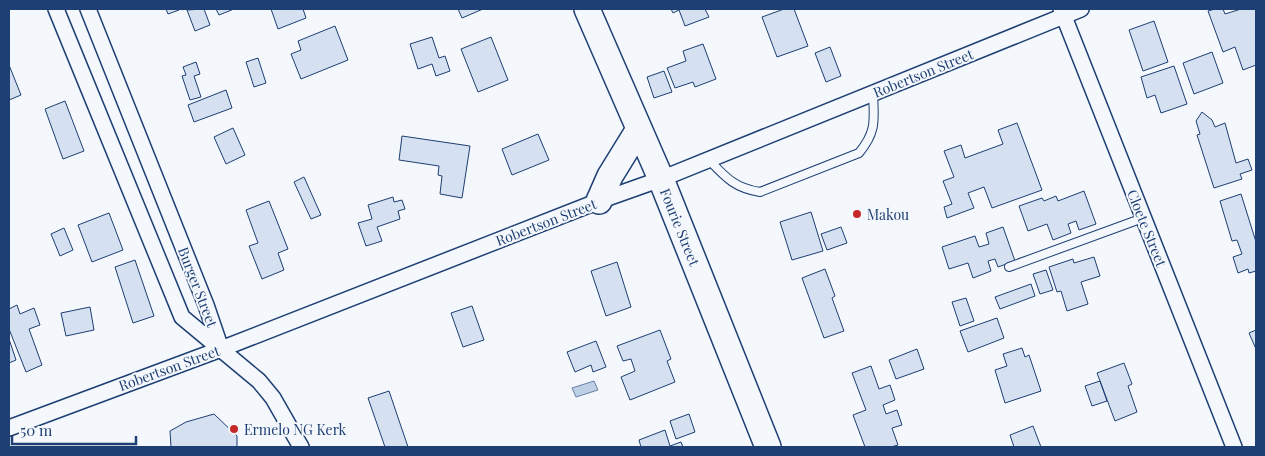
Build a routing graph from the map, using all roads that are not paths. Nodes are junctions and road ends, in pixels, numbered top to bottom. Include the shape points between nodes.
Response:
1 (56, 9) edge
2 (88, 9) edge
3 (587, 9) edge
4 (1081, 9) edge
5 (1062, 12) edge
6 (873, 93) junction
7 (639, 129) junction
8 (709, 160) junction
9 (661, 179) junction
10 (599, 201) junction
11 (1143, 218) junction
12 (1009, 267) dead end
13 (221, 349) junction
14 (9, 428) edge
15 (301, 447) edge
16 (768, 447) edge
17 (1234, 447) edge

1 - 13 street, Burger Street via 182,317
2 - 13 street, Burger Street
3 - 7 highway, Fourie Street
4 - 5 street, Robertson Street
5 - 6 street, Robertson Street
5 - 11 street, Cloete Street
6 - 8 street, Robertson Street
6 - 8 lane via 875,127 859,153 760,192 744,189 727,179
7 - 9 highway, Fourie Street
7 - 10 highway via 610,176
8 - 9 street, Robertson Street
9 - 10 street, Robertson Street
9 - 16 highway, Fourie Street
10 - 13 street, Robertson Street
11 - 12 lane
11 - 17 street, Cloete Street
13 - 14 street, Robertson Street
13 - 15 street via 259,381 289,423

